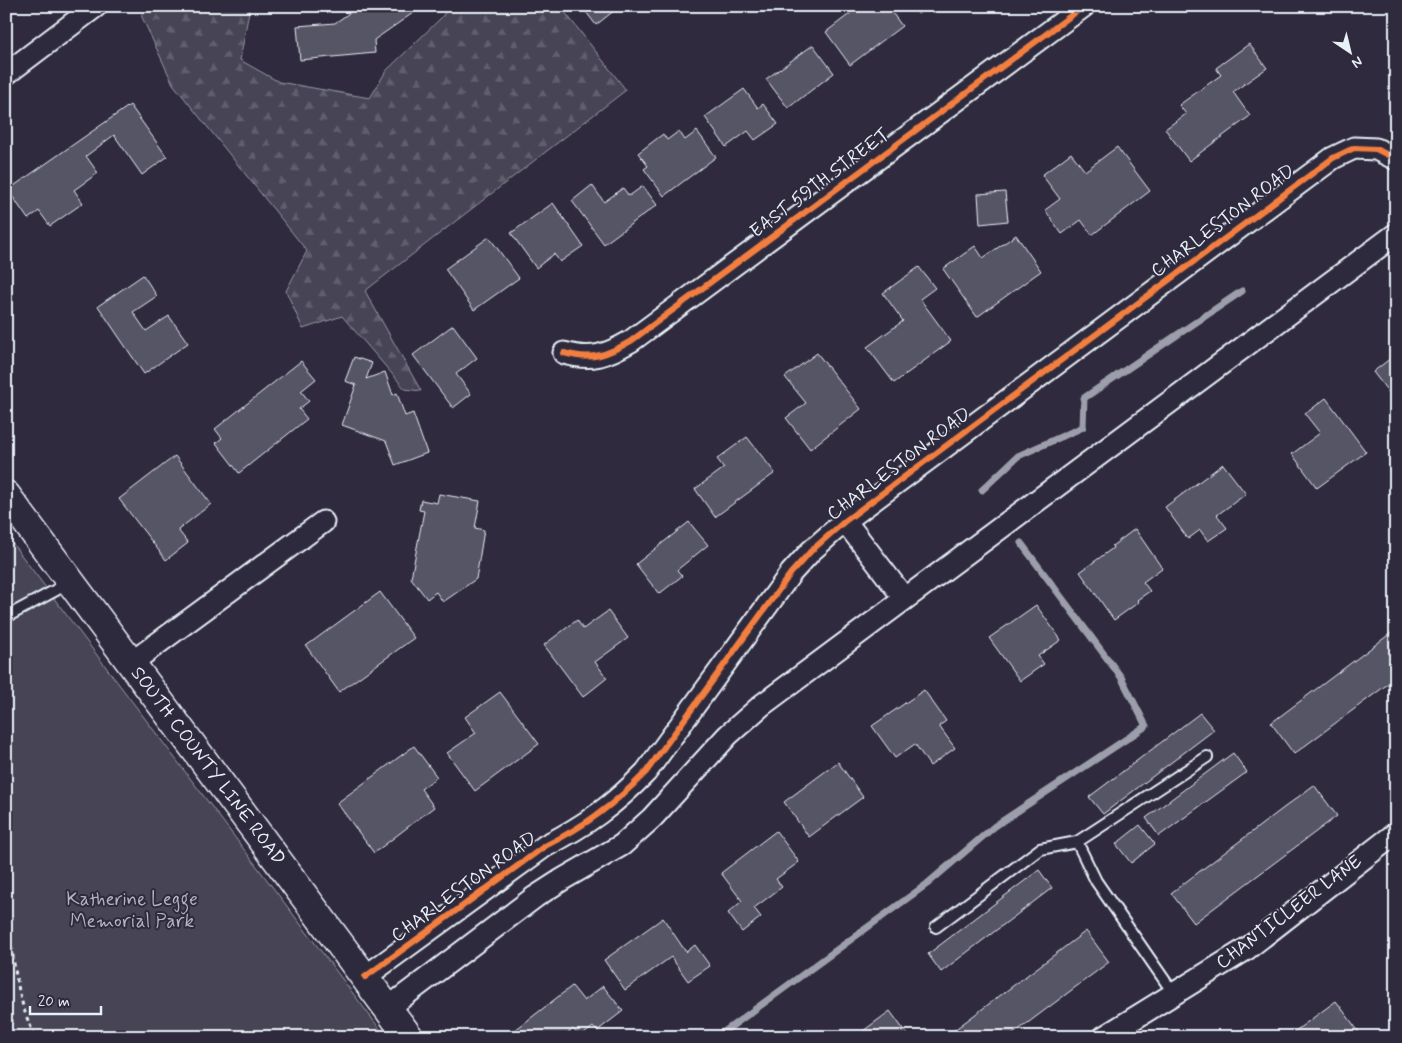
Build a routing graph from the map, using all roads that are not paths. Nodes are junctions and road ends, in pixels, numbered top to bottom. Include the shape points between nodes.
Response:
1 (96, 6) edge
2 (1084, 6) edge
3 (6, 74) edge
4 (1396, 159) edge
5 (1396, 234) edge
6 (564, 353) dead end
7 (6, 496) edge
8 (845, 521) junction
9 (322, 522) dead end
10 (71, 582) junction
11 (904, 598) junction
12 (6, 617) edge
13 (131, 663) junction
14 (1207, 757) dead end
15 (1396, 832) edge
16 (1077, 842) junction
17 (936, 927) dead end
18 (365, 977) junction
19 (1174, 994) junction
20 (388, 1008) junction
21 (409, 1037) edge
22 (1104, 1037) edge

1 - 3 street
2 - 6 street, EAST 59TH STREET via 632,341 596,356 579,358
4 - 8 street, CHARLESTON ROAD via 1376,150 1354,148 1333,158
5 - 11 street
7 - 10 main road, SOUTH COUNTY LINE ROAD
8 - 11 street, CHARLESTON ROAD
8 - 18 street, CHARLESTON ROAD via 791,573 651,766 632,787 608,808 539,850
9 - 13 street
10 - 12 lane
10 - 13 main road, SOUTH COUNTY LINE ROAD
11 - 20 street via 762,705 728,735 622,846 535,897
13 - 18 main road, SOUTH COUNTY LINE ROAD
14 - 16 lane
15 - 19 street, CHANTICLEER LANE via 1248,948
16 - 17 lane via 1040,849
16 - 19 lane via 1096,880
18 - 20 main road, SOUTH COUNTY LINE ROAD
19 - 22 street, CHANTICLEER LANE
20 - 21 main road, SOUTH COUNTY LINE ROAD

